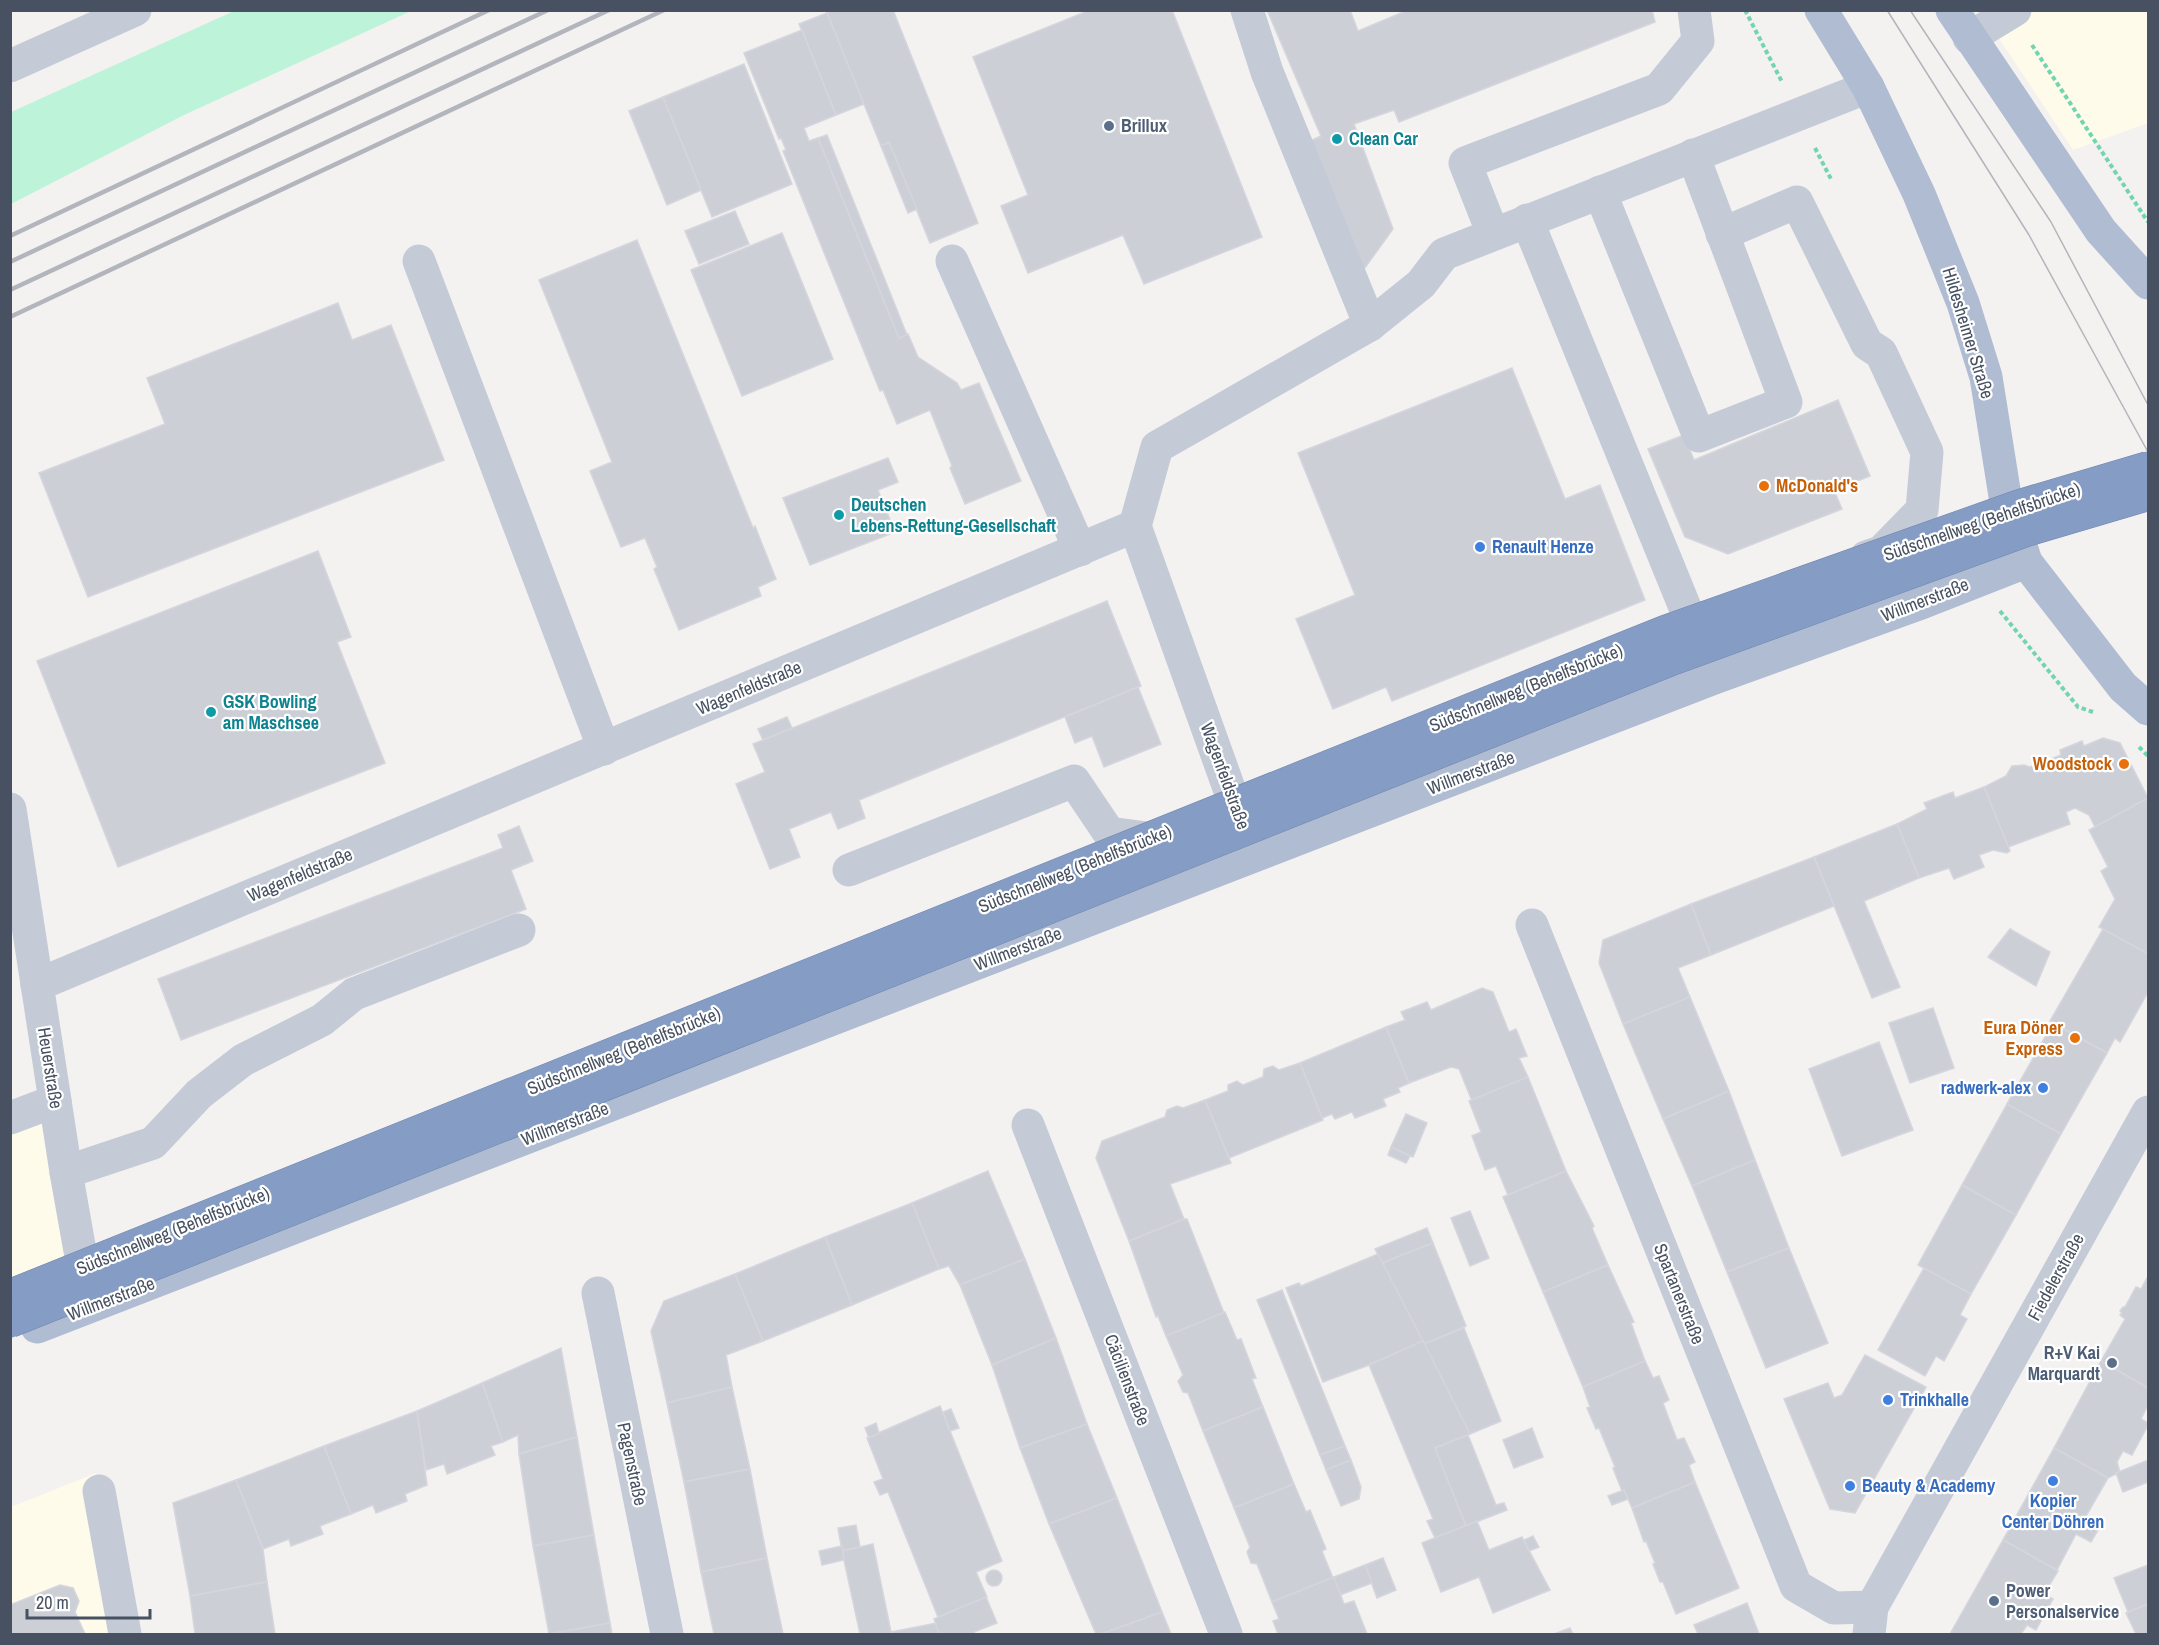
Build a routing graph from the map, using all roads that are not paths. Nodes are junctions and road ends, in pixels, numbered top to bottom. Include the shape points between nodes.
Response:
1 (135, 10) edge
2 (1247, 10) edge
3 (1694, 10) edge
4 (1821, 10) edge
5 (1952, 10) edge
6 (2013, 12) edge
7 (1969, 38) junction
8 (13, 56) edge
9 (1868, 87) junction
10 (1693, 155) junction
11 (1600, 192) junction
12 (1527, 220) junction
13 (1493, 234) junction
14 (1722, 234) junction
15 (419, 261) dead end
16 (952, 261) dead end
17 (2148, 283) edge
18 (1370, 325) junction
19 (2148, 468) edge
20 (2148, 494) edge
21 (1135, 526) junction
22 (1080, 550) junction
23 (2026, 562) junction
24 (1726, 674) junction
25 (2148, 710) edge
26 (604, 749) junction
27 (1240, 819) junction
28 (12, 822) edge
29 (1254, 857) junction
30 (849, 870) dead end
31 (1532, 925) dead end
32 (519, 930) dead end
33 (37, 985) junction
34 (55, 1101) junction
35 (2148, 1112) edge
36 (10, 1118) edge
37 (1028, 1125) dead end
38 (66, 1172) junction
39 (597, 1293) dead end
40 (10, 1296) edge
41 (90, 1307) junction
42 (10, 1321) edge
43 (10, 1336) edge
44 (99, 1491) dead end
45 (1871, 1621) edge
46 (125, 1635) edge
47 (667, 1635) edge
48 (1226, 1635) edge

1 - 8 street
2 - 18 street via 1267,72
3 - 13 street via 1698,41 1659,89 1465,163
4 - 9 main road, Hildesheimer Straße
5 - 7 main road
6 - 7 street
7 - 17 main road via 2101,231
9 - 10 street
9 - 23 main road, Hildesheimer Straße via 1919,194 1963,303 1986,377 2005,496
10 - 11 street
10 - 14 street
11 - 12 street
11 - 14 street via 1699,436 1786,402
12 - 13 street
12 - 24 street
13 - 18 street via 1444,254 1421,284
14 - 24 street via 1797,202 1867,344 1881,353 1927,452 1922,510 1881,552 1744,603 1726,635
15 - 26 street
16 - 22 street
18 - 21 street via 1157,447
19 - 40 highway, Südschnellweg (Behelfsbrücke), bridge via 2020,506 1665,632
20 - 42 highway, Südschnellweg (Behelfsbrücke), bridge via 2025,530 1674,658
21 - 22 street, Wagenfeldstraße
21 - 27 street, Wagenfeldstraße
22 - 26 street, Wagenfeldstraße
23 - 24 main road, Willmerstraße
23 - 25 main road, Hildesheimer Straße via 2123,687
24 - 29 main road, Willmerstraße
26 - 33 street, Wagenfeldstraße
27 - 29 street, Wagenfeldstraße
27 - 30 street via 1183,842 1109,833 1074,781
28 - 33 street, Heuerstraße
29 - 41 main road, Willmerstraße
31 - 45 street, Spartanerstraße via 1796,1586 1834,1608
32 - 38 street via 354,994 322,1020 243,1060 199,1094 153,1143
33 - 34 street, Heuerstraße
34 - 36 street
34 - 38 street, Heuerstraße
35 - 45 street, Fiedelerstraße
37 - 48 street, Cäcilienstraße
38 - 41 street, Heuerstraße
39 - 47 street, Pagenstraße
41 - 43 main road, Willmerstraße
44 - 46 street

